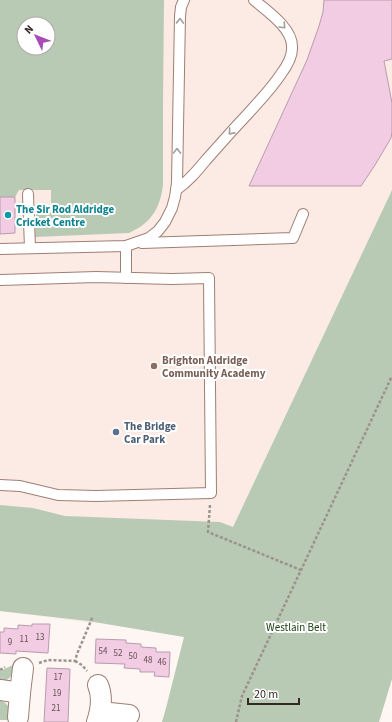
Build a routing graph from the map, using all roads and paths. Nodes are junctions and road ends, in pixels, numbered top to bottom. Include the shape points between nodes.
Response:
1 (184, 0) edge
2 (254, 0) edge
3 (176, 190) junction
4 (28, 194) dead end
5 (303, 214) dead end
6 (130, 245) junction
7 (30, 248) junction
8 (0, 249) edge
9 (126, 278) junction
10 (0, 280) edge
11 (392, 376) edge
12 (0, 484) edge
13 (211, 493) junction
14 (301, 570) junction
15 (93, 616) dead end
16 (22, 666) junction
17 (0, 670) edge
18 (98, 685) dead end
19 (0, 690) edge
20 (20, 693) junction
21 (129, 715) dead end
22 (18, 717) dead end
23 (98, 717) edge
24 (236, 722) edge

3 -> 1 lane via 180,16
2 -> 3 lane via 288,32 291,39 291,55 281,74 262,99 190,180
3 - 6 lane via 172,208 158,231 149,238
4 - 7 lane
5 - 6 lane via 293,238
6 - 7 lane
6 - 9 lane
7 - 8 lane
9 - 10 lane
9 - 13 lane via 209,278
11 - 14 path
12 - 13 lane via 20,486 58,496
13 - 14 path via 208,532
14 - 24 path via 242,696
15 - 16 path via 75,661 48,660
16 - 17 path
16 - 20 street
18 - 23 street via 101,697
19 - 20 street
20 - 22 street
21 - 23 street

